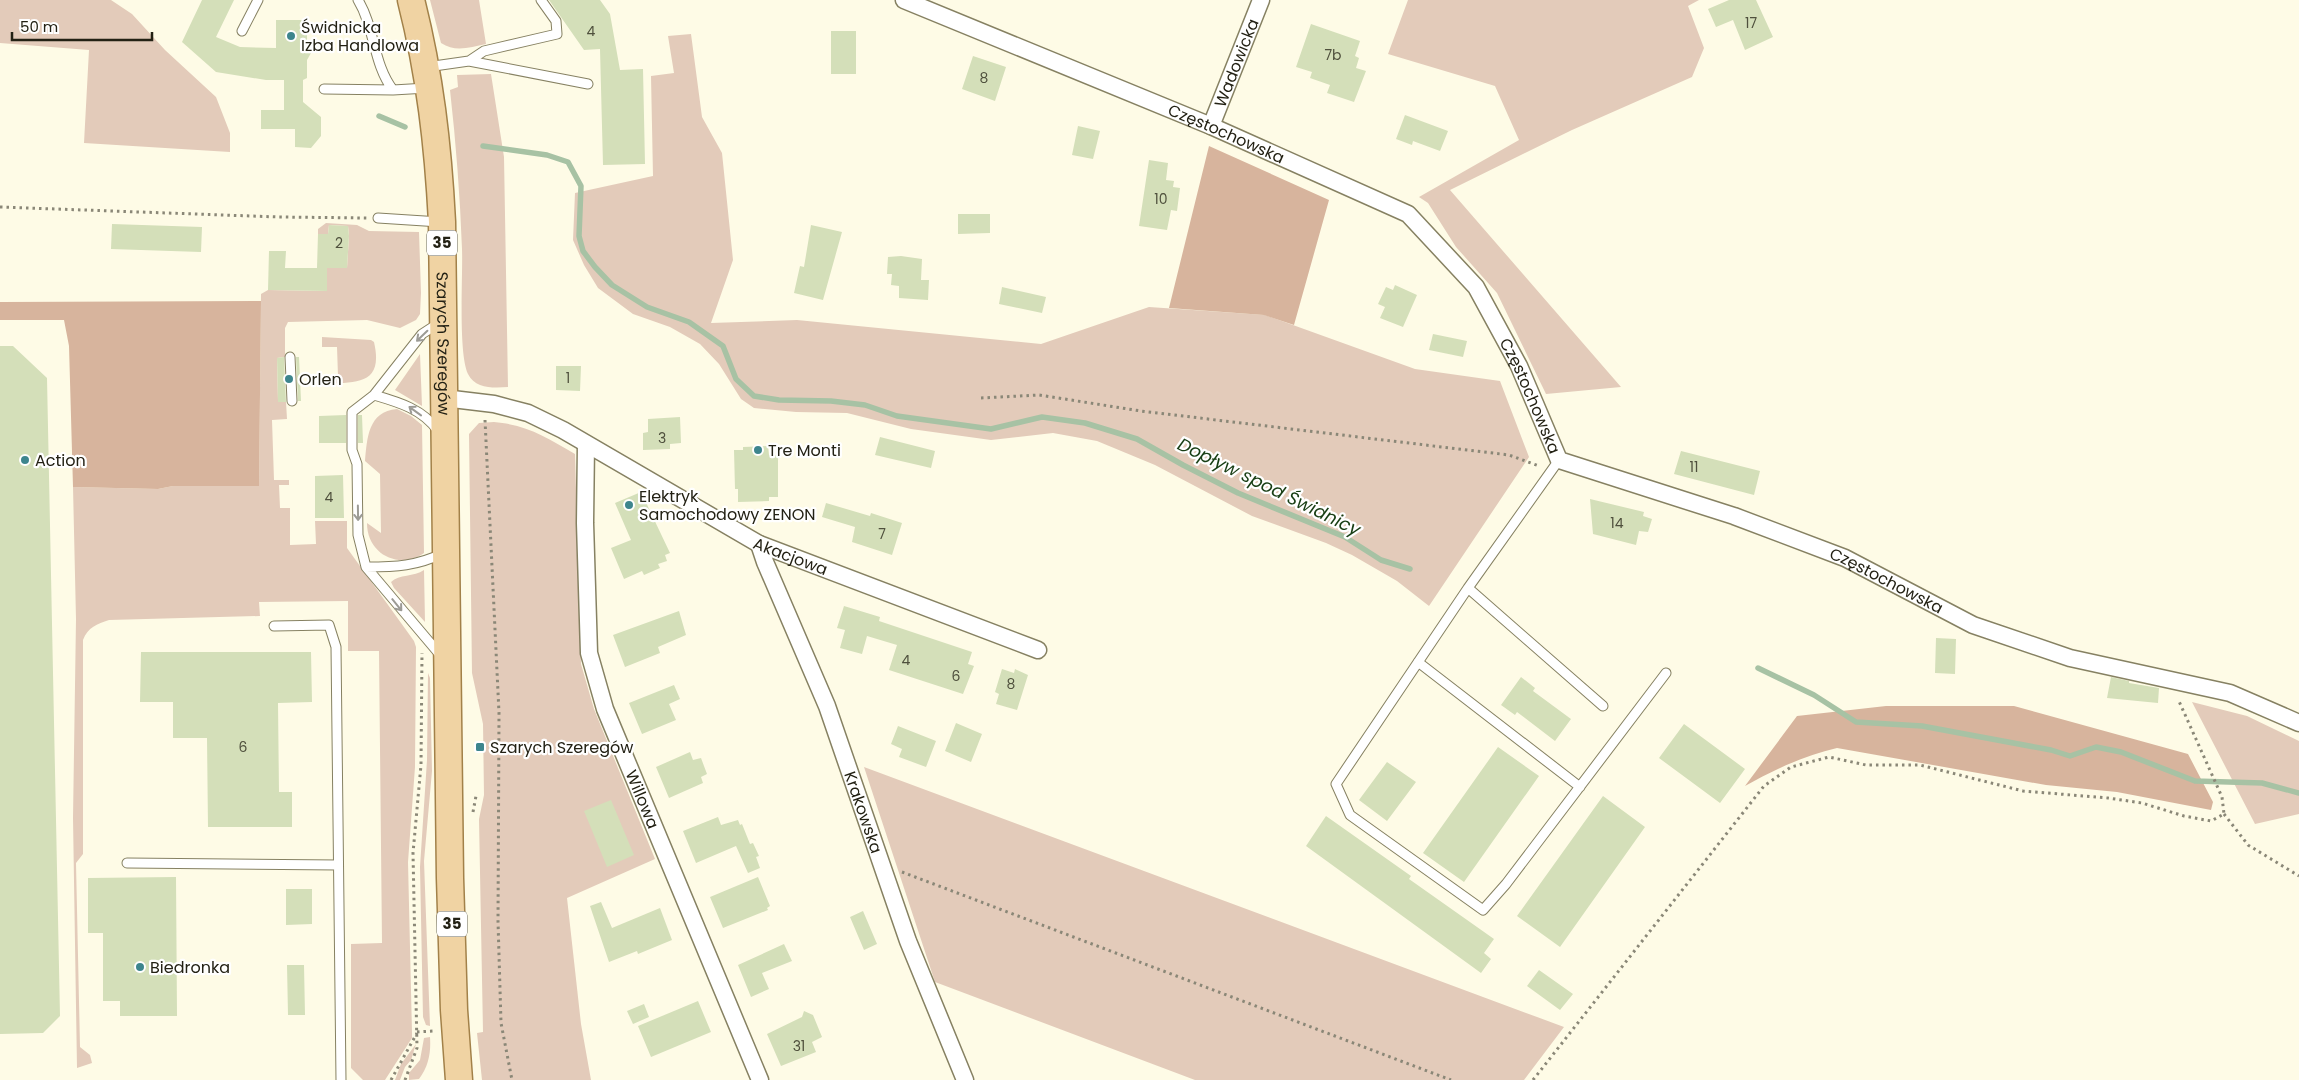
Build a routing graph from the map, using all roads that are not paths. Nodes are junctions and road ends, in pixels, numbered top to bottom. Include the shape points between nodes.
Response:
1 (258, 0) edge
2 (358, 0) edge
3 (412, 0) edge
4 (541, 0) edge
5 (904, 0) edge
6 (1261, 0) edge
7 (242, 31) dead end
8 (469, 61) junction
9 (429, 78) junction
10 (588, 84) dead end
11 (324, 90) dead end
12 (393, 90) junction
13 (1211, 126) junction
14 (378, 218) road end
15 (442, 222) junction
16 (443, 320) junction
17 (290, 357) dead end
18 (374, 394) junction
19 (444, 398) junction
20 (292, 401) dead end
21 (445, 442) junction
22 (586, 444) junction
23 (1555, 466) junction
24 (759, 544) junction
25 (447, 552) junction
26 (366, 567) junction
27 (1468, 588) junction
28 (274, 626) dead end
29 (1038, 650) dead end
30 (447, 662) junction
31 (1418, 662) junction
32 (1666, 673) dead end
33 (1603, 706) dead end
34 (2299, 723) edge
35 (1580, 787) junction
36 (127, 863) dead end
37 (338, 865) junction
38 (340, 1080) edge
39 (459, 1080) edge
40 (760, 1080) edge
41 (965, 1080) edge

1 - 7 lane
2 - 12 lane via 365,11 383,77
3 - 9 main road, Szarych Szeregów / 35
4 - 8 lane via 556,21 557,34 484,51
5 - 13 street, Częstochowska
6 - 13 street, Wadowicka
8 - 9 lane
8 - 10 lane
9 - 12 lane
9 - 15 main road, Szarych Szeregów / 35
11 - 12 lane
13 - 23 street, Częstochowska via 1408,214 1476,287 1519,366
14 - 15 lane
15 - 16 main road, Szarych Szeregów / 35
16 -> 18 lane via 422,334
16 - 19 main road, Szarych Szeregów / 35
17 - 20 lane
21 -> 18 lane via 434,426 410,406
18 -> 26 lane via 352,412 358,535
19 - 21 main road, Szarych Szeregów / 35
19 - 22 street, Akacjowa via 528,414
21 - 25 main road, Szarych Szeregów / 35
22 - 24 street, Akacjowa
22 - 40 street, Willowa via 589,653 605,709
23 - 27 lane
23 - 34 street, Częstochowska via 1734,516 1845,558 1973,625 2070,658 2230,693
24 - 29 street, Akacjowa
24 - 41 street, Krakowska via 827,706 908,941
25 - 26 lane via 403,567
25 - 30 main road, Szarych Szeregów / 35
26 -> 30 lane
27 - 31 lane
27 - 33 lane
28 - 37 lane via 330,625 336,648
30 - 39 main road, Szarych Szeregów / 35 via 454,1010
31 - 35 lane
31 - 35 lane via 1336,784 1350,816 1483,910
32 - 35 lane
36 - 37 lane
37 - 38 lane

